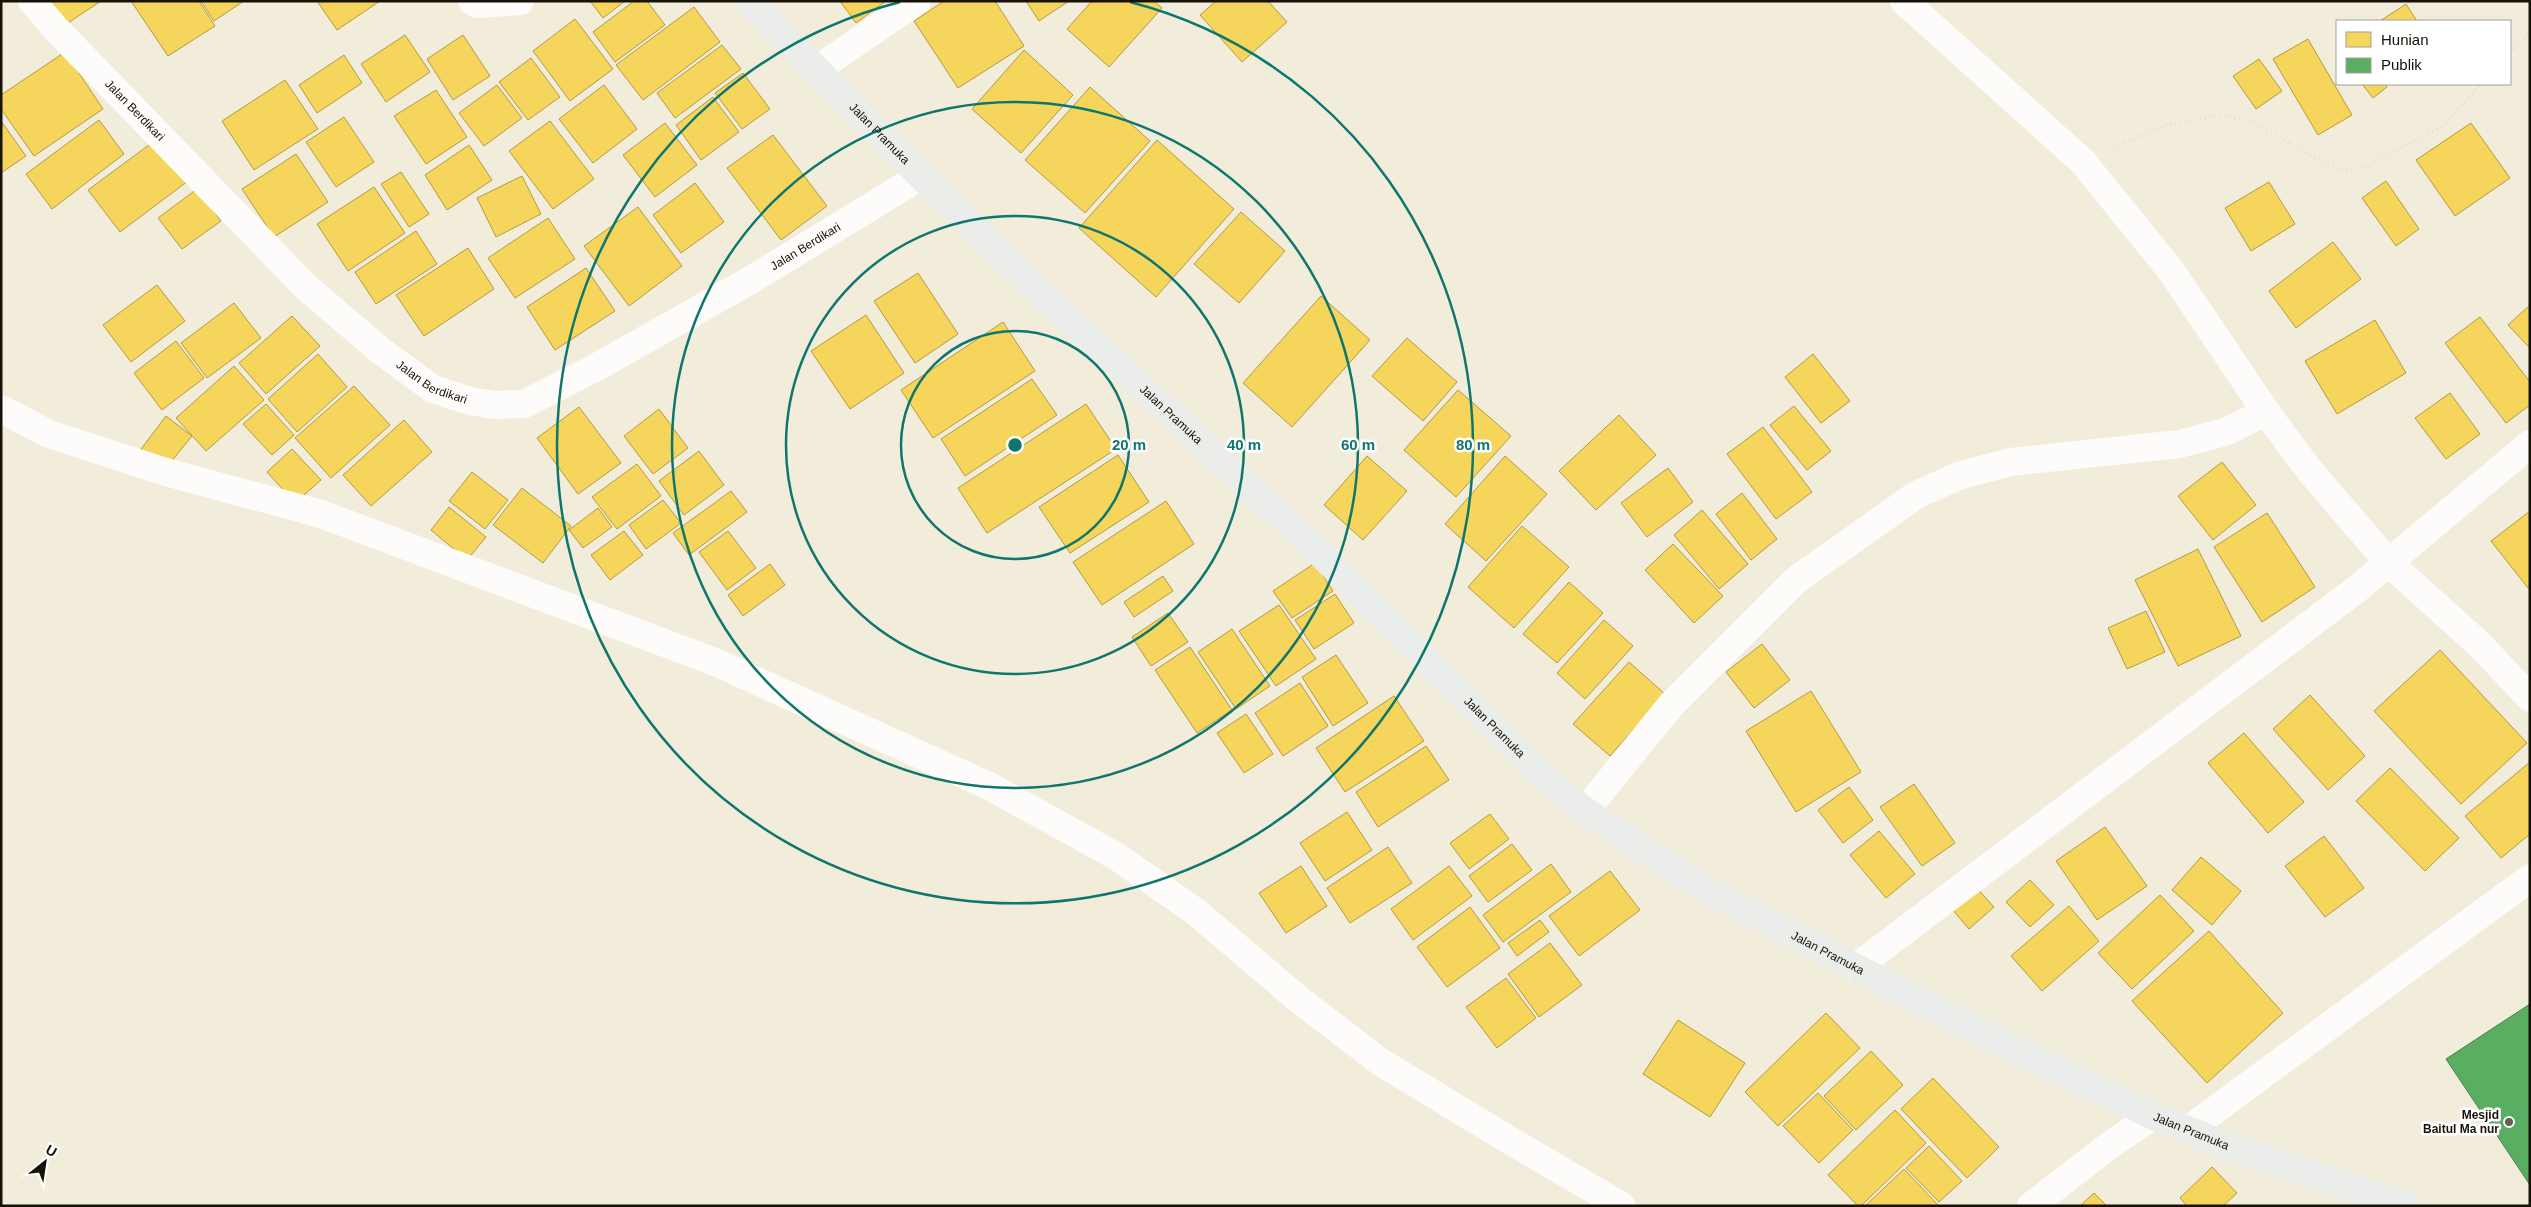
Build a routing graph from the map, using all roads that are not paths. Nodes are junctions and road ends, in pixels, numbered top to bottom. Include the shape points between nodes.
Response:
1 (32, 1) edge
2 (472, 1) edge
3 (520, 1) edge
4 (749, 1) edge
5 (917, 1) edge
6 (1904, 1) edge
7 (816, 70) junction
8 (921, 176) junction
9 (1, 409) edge
10 (2266, 412) junction
11 (2530, 444) edge
12 (2388, 562) junction
13 (2530, 698) edge
14 (1584, 811) junction
15 (2530, 878) edge
16 (1855, 968) junction
17 (2153, 1116) junction
18 (2189, 1129) junction
19 (1622, 1206) edge
20 (2031, 1206) edge
21 (2410, 1206) edge

1 - 8 street, Jalan Berdikari via 307,288 381,351 434,389 470,401 494,405 524,404 596,368
2 - 3 street via 477,4
4 - 7 street, Jalan Pramuka
5 - 7 street
6 - 10 street via 2083,162 2172,272
7 - 8 street, Jalan Pramuka
8 - 14 street, Jalan Pramuka via 1052,304 1320,553 1550,783
9 - 19 street via 49,434 166,472 321,514 715,662 990,786 1116,856 1196,912 1297,998 1379,1061
10 - 12 street via 2310,471
10 - 14 street via 2225,432 2179,444 2011,462 1961,475 1916,495 1796,580 1671,705
11 - 12 street
12 - 13 street via 2480,645
12 - 16 street
14 - 16 street, Jalan Pramuka via 1710,892
15 - 18 street
16 - 17 street, Jalan Pramuka
17 - 18 street, Jalan Pramuka
17 - 20 street
18 - 21 street, Jalan Pramuka via 2240,1151

